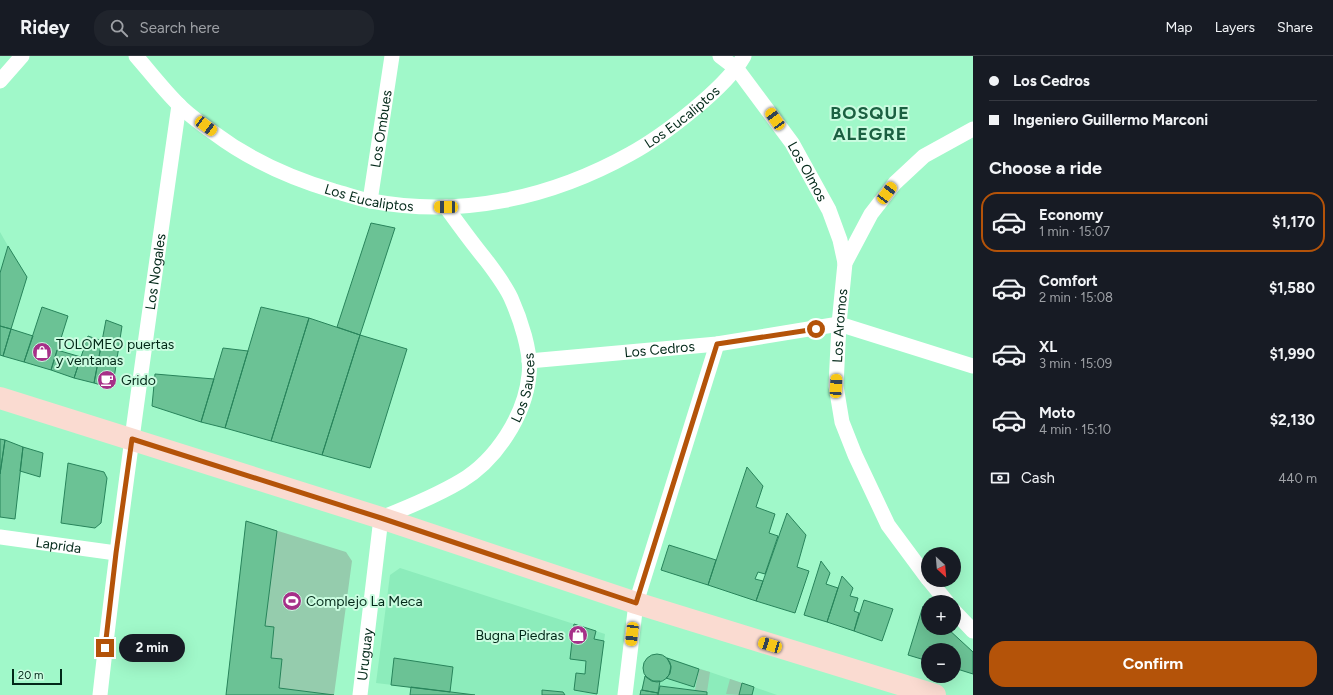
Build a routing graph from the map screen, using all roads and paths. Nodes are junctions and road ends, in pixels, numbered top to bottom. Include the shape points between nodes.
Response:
1 (22, 56) edge
2 (136, 56) edge
3 (392, 56) edge
4 (720, 56) edge
5 (741, 62) edge
6 (0, 81) edge
7 (179, 105) junction
8 (973, 129) edge
9 (370, 201) junction
10 (446, 207) junction
11 (845, 263) junction
12 (839, 324) junction
13 (717, 344) junction
14 (529, 361) junction
15 (973, 366) edge
16 (0, 398) edge
17 (132, 439) junction
18 (381, 518) junction
19 (0, 537) edge
20 (116, 553) junction
21 (921, 571) edge
22 (934, 587) edge
23 (941, 595) edge
24 (636, 603) junction
25 (961, 618) edge
26 (973, 631) edge
27 (100, 695) edge
28 (360, 695) edge
29 (625, 695) edge
30 (934, 695) edge

1 - 6 street
2 - 7 street, Los Eucaliptos
3 - 9 street, Los Ombues
4 - 5 street, Los Olmos
5 - 10 street, Los Eucaliptos via 688,114 646,146 600,171 550,190 506,201
5 - 11 street, Los Olmos via 792,143 829,210
7 - 9 street, Los Eucaliptos via 233,147 264,165 299,181
7 - 17 street, Los Nogales
8 - 11 street, Los Aromos via 924,156 894,183 871,214
9 - 10 street, Los Eucaliptos
10 - 14 street, Los Sauces via 511,297
11 - 12 street, Los Aromos
12 - 13 street, Los Cedros
12 - 15 street, Los Cedros
12 - 21 street, Los Aromos via 836,386 842,422 888,526
13 - 14 street, Los Cedros
13 - 24 street
14 - 18 street, Los Sauces via 530,374 521,407 501,446 462,480 425,500
16 - 17 main road
17 - 18 main road
17 - 20 street, Los Nogales
18 - 24 main road
18 - 28 street, Uruguay
19 - 20 street, Laprida
20 - 27 street, Los Nogales
22 - 23 street, Los Aromos
24 - 29 street
24 - 30 main road
25 - 26 street

